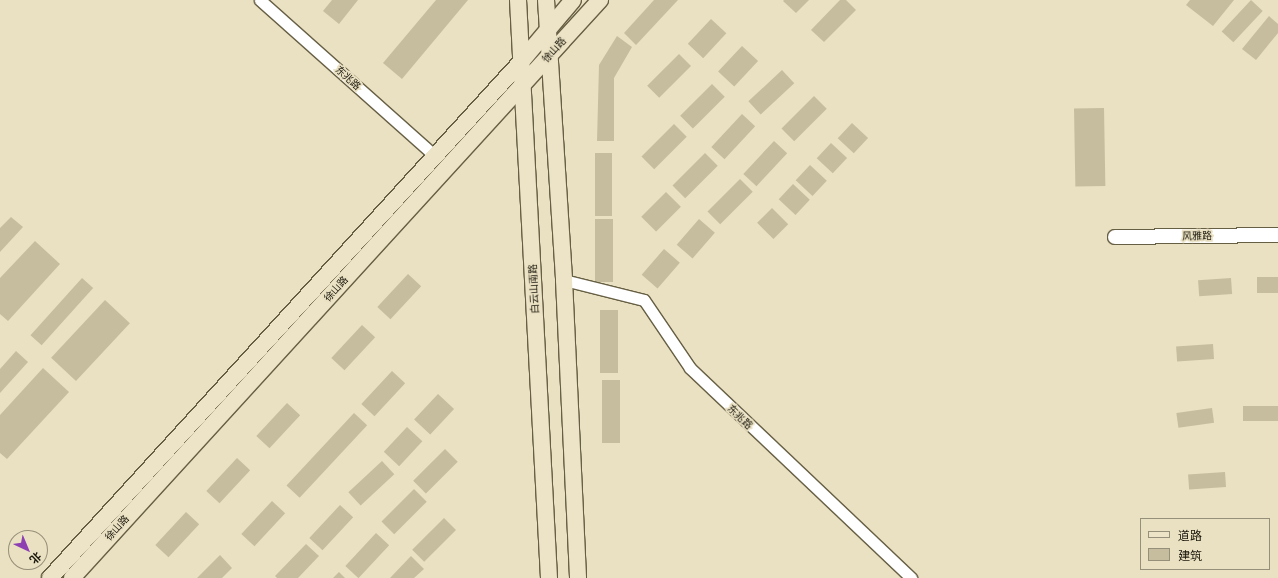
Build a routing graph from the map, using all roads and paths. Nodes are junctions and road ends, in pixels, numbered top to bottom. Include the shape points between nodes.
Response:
1 (260, 0) edge
2 (518, 0) edge
3 (546, 0) edge
4 (573, 0) edge
5 (600, 0) edge
6 (547, 29) junction
7 (549, 56) junction
8 (520, 63) junction
9 (521, 86) junction
10 (435, 156) junction
11 (1278, 235) edge
12 (1116, 237) dead end
13 (564, 280) junction
14 (549, 571) edge
15 (50, 578) edge
16 (72, 578) edge
17 (578, 578) edge
18 (911, 578) edge

1 - 10 street, 东兆路
2 - 8 main road, 白云山南路
3 - 6 main road
4 - 6 main road, 徐山路
5 - 7 main road, 徐山路
6 - 7 main road
6 - 8 main road, 徐山路
7 - 9 main road, 徐山路
7 - 13 main road
8 - 9 main road, 白云山南路
8 - 10 main road, 徐山路
9 - 14 main road, 白云山南路
9 - 16 main road, 徐山路
10 - 15 main road, 徐山路
11 - 12 street, 风雅路
13 - 17 main road
13 - 18 street, 东兆路 via 644,300 690,368

